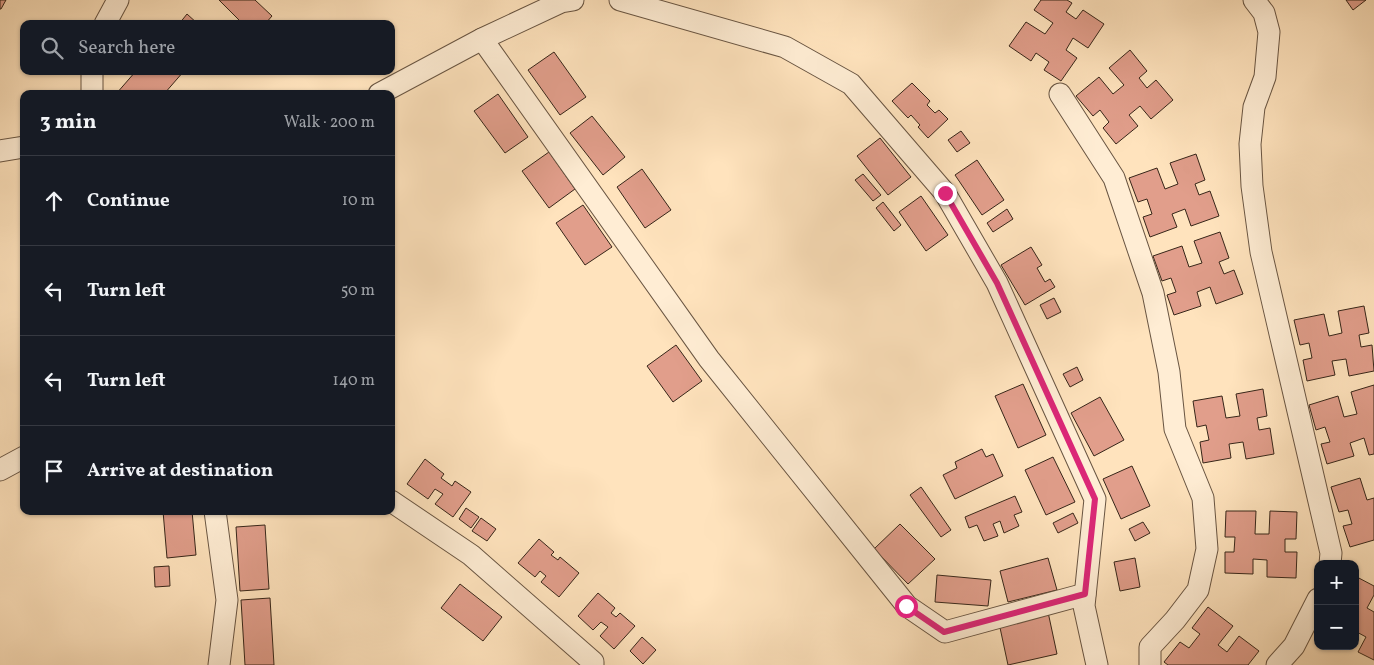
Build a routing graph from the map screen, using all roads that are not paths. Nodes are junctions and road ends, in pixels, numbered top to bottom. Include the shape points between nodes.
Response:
1 (118, 0) edge
2 (573, 0) edge
3 (620, 0) edge
4 (1254, 0) edge
5 (107, 20) edge
6 (482, 39) junction
7 (92, 75) edge
8 (92, 90) edge
9 (386, 90) edge
10 (1060, 94) dead end
11 (20, 148) edge
12 (0, 151) edge
13 (20, 459) edge
14 (0, 470) edge
15 (395, 504) edge
16 (216, 515) edge
17 (1330, 560) edge
18 (1085, 594) junction
19 (1315, 605) edge
20 (219, 665) edge
21 (593, 665) edge
22 (1097, 665) edge
23 (1150, 665) edge
24 (1277, 665) edge

1 - 5 street
2 - 6 street via 561,2
3 - 18 street via 785,48 851,84 945,193 997,283 1095,499
4 - 17 street via 1264,13 1269,32 1265,77 1254,107 1250,144 1261,252
6 - 9 street
6 - 18 street via 709,359 906,606 944,632
7 - 8 street
10 - 23 street via 1114,178 1153,293 1169,372 1176,429 1204,498 1207,549 1198,590 1150,648
11 - 12 street
13 - 14 street
15 - 21 street via 471,555
16 - 20 street via 227,600
18 - 22 street via 1084,606
19 - 24 street via 1294,646

